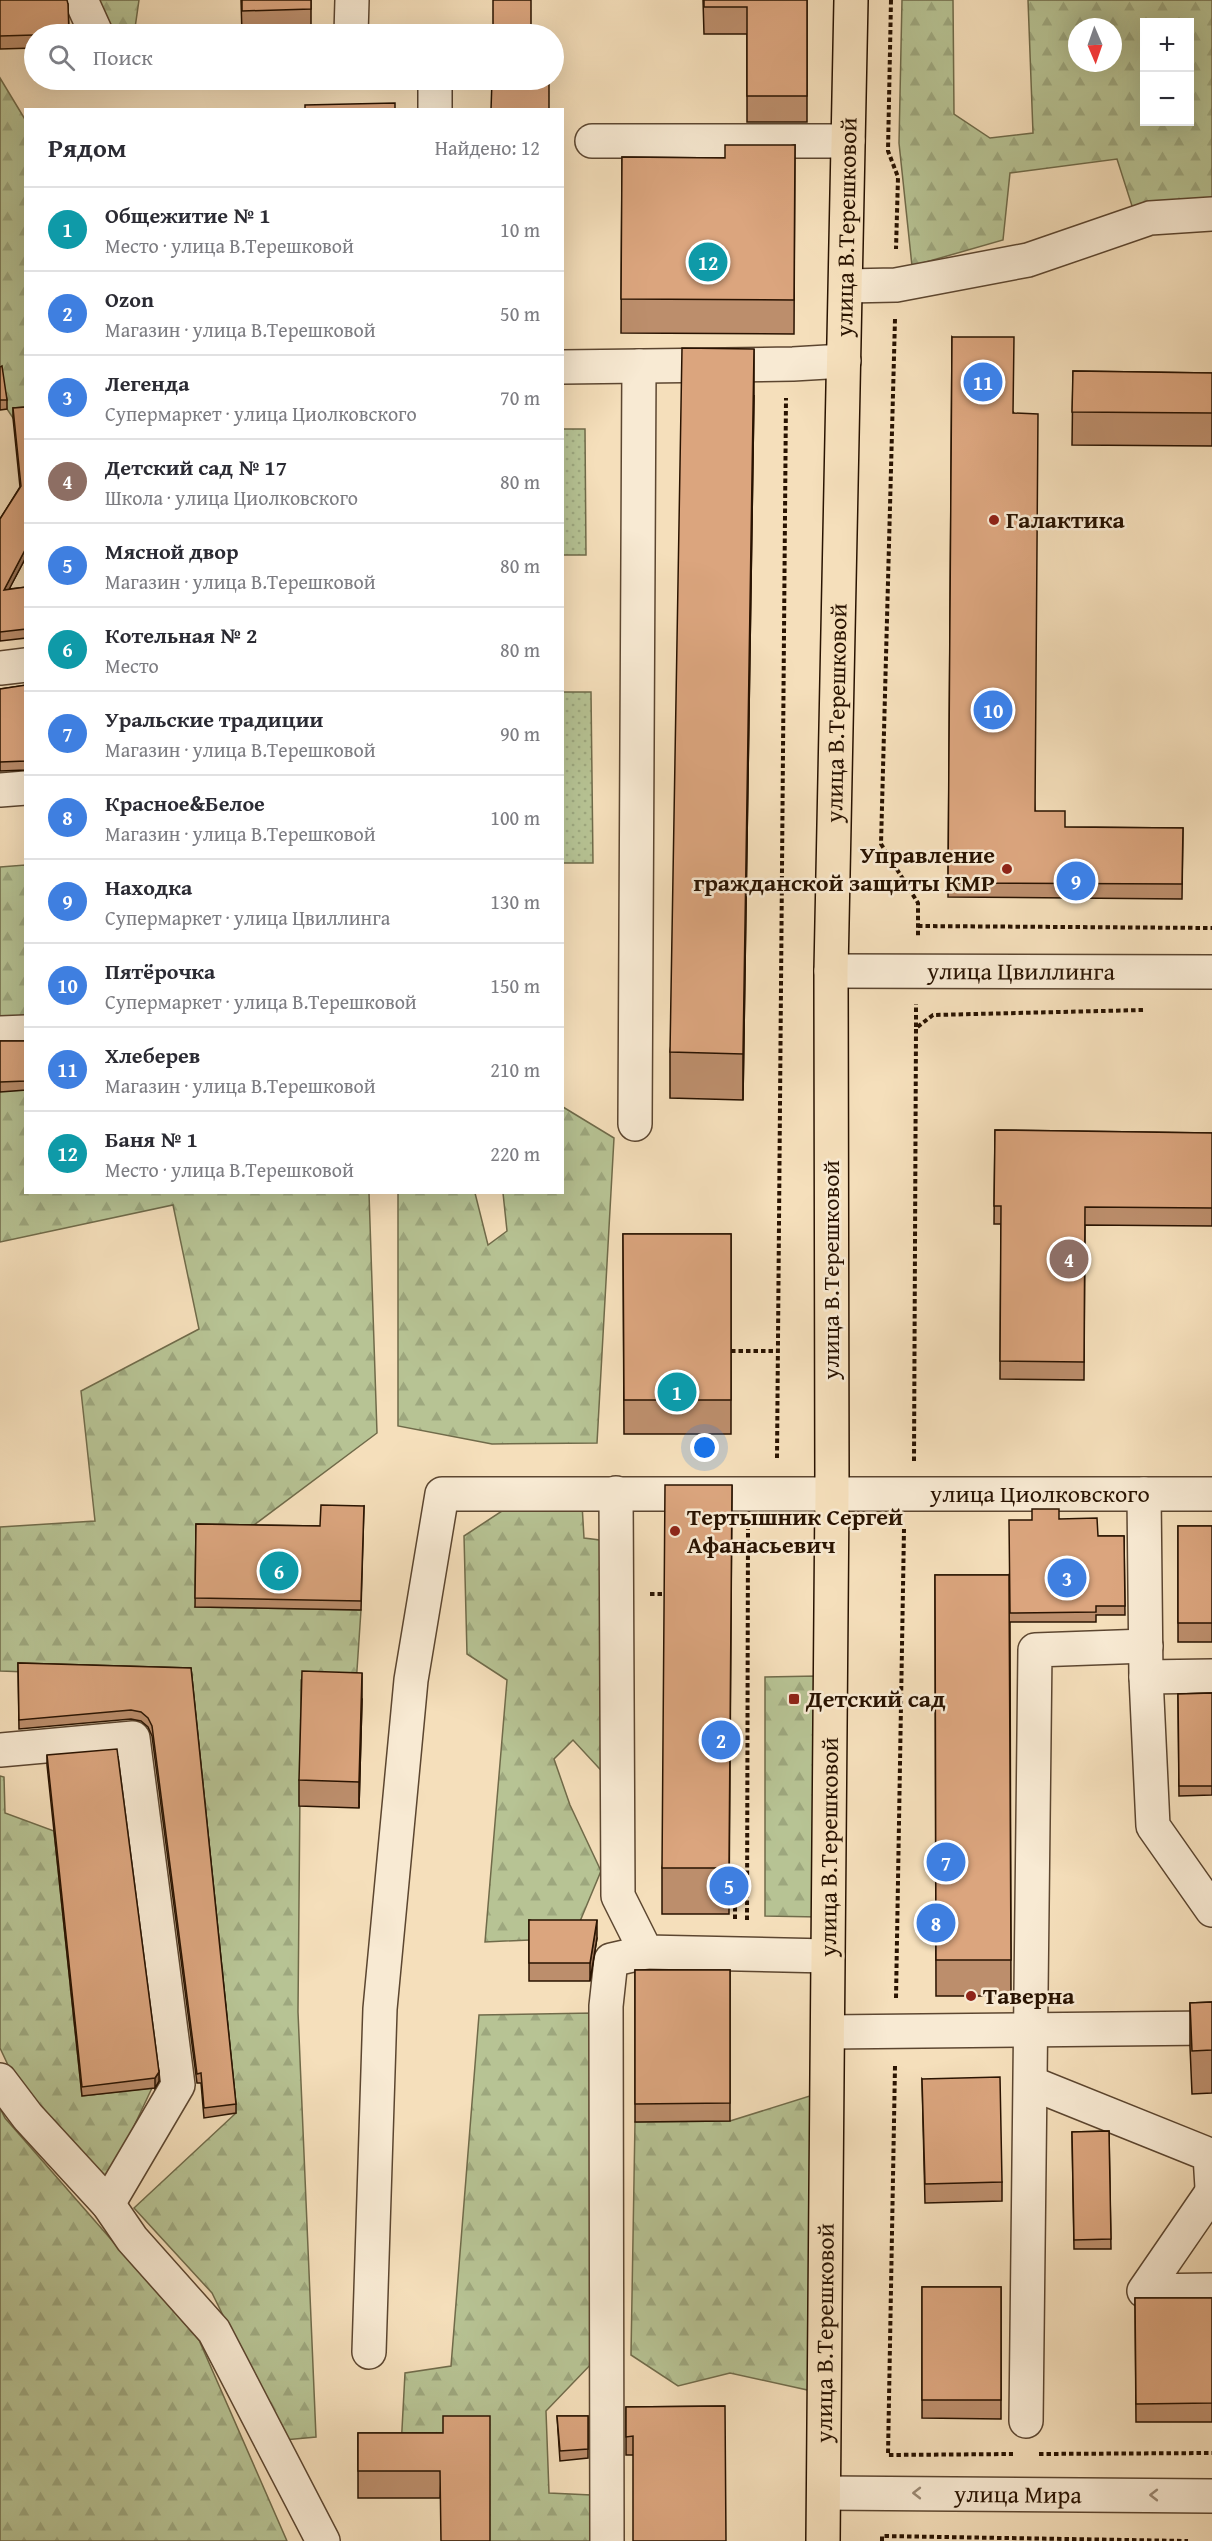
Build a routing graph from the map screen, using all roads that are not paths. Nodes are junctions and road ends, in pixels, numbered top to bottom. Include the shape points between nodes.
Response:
1 (81, 0) edge
2 (352, 0) edge
3 (851, 0) edge
4 (92, 24) edge
5 (351, 24) edge
6 (435, 90) edge
7 (435, 108) edge
8 (592, 141) dead end
9 (848, 141) junction
10 (1212, 214) edge
11 (846, 286) junction
12 (844, 361) junction
13 (639, 366) junction
14 (564, 367) edge
15 (24, 665) edge
16 (0, 668) edge
17 (24, 788) edge
18 (0, 790) edge
19 (831, 971) junction
20 (1212, 972) edge
21 (24, 1032) edge
22 (0, 1033) edge
23 (635, 1124) dead end
24 (616, 1493) junction
25 (832, 1493) junction
26 (1144, 1494) junction
27 (1212, 1494) edge
28 (1146, 1661) junction
29 (1212, 1676) edge
30 (0, 1750) edge
31 (1212, 1910) edge
32 (646, 1952) junction
33 (828, 1956) junction
34 (1212, 2028) edge
35 (828, 2032) junction
36 (1031, 2032) junction
37 (0, 2080) edge
38 (1031, 2083) junction
39 (1212, 2190) edge
40 (108, 2204) junction
41 (1212, 2290) edge
42 (369, 2352) dead end
43 (1026, 2421) dead end
44 (824, 2493) junction
45 (1212, 2496) edge
46 (323, 2541) edge
47 (607, 2541) edge
48 (823, 2541) edge

1 - 4 street
2 - 5 street
3 - 9 main road, улица В.Терешковой
6 - 7 street
8 - 9 street
9 - 11 main road, улица В.Терешковой
10 - 11 street via 1150,218 1028,260 896,285
11 - 12 main road, улица В.Терешковой
12 - 13 street
12 - 19 main road, улица В.Терешковой
13 - 14 street
13 - 23 street
15 - 16 street
17 - 18 street
19 - 20 street, улица Цвиллинга
19 - 25 main road, улица В.Терешковой
21 - 22 street
24 - 25 street, улица Циолковского
24 - 32 street via 618,1896
24 - 42 street, улица Циолковского via 442,1494 411,1680 380,2009
25 - 26 street, улица Циолковского
25 - 33 main road, улица В.Терешковой
26 - 27 street, улица Циолковского
26 - 28 street
28 - 29 street
28 - 31 street via 1153,1826
28 - 36 street via 1035,1650
30 - 40 street via 133,1738 178,2085
32 - 33 street
32 - 47 street via 611,1960 606,2006
33 - 35 main road, улица В.Терешковой
34 - 36 street
35 - 36 street
35 - 44 main road, улица В.Терешковой
36 - 38 street
37 - 40 street via 27,2117
38 - 39 street via 1210,2155
38 - 43 street
39 - 41 street via 1144,2292
40 - 46 street via 132,2239 214,2331
45 -> 44 street, улица Мира
44 - 48 main road, улица В.Терешковой

